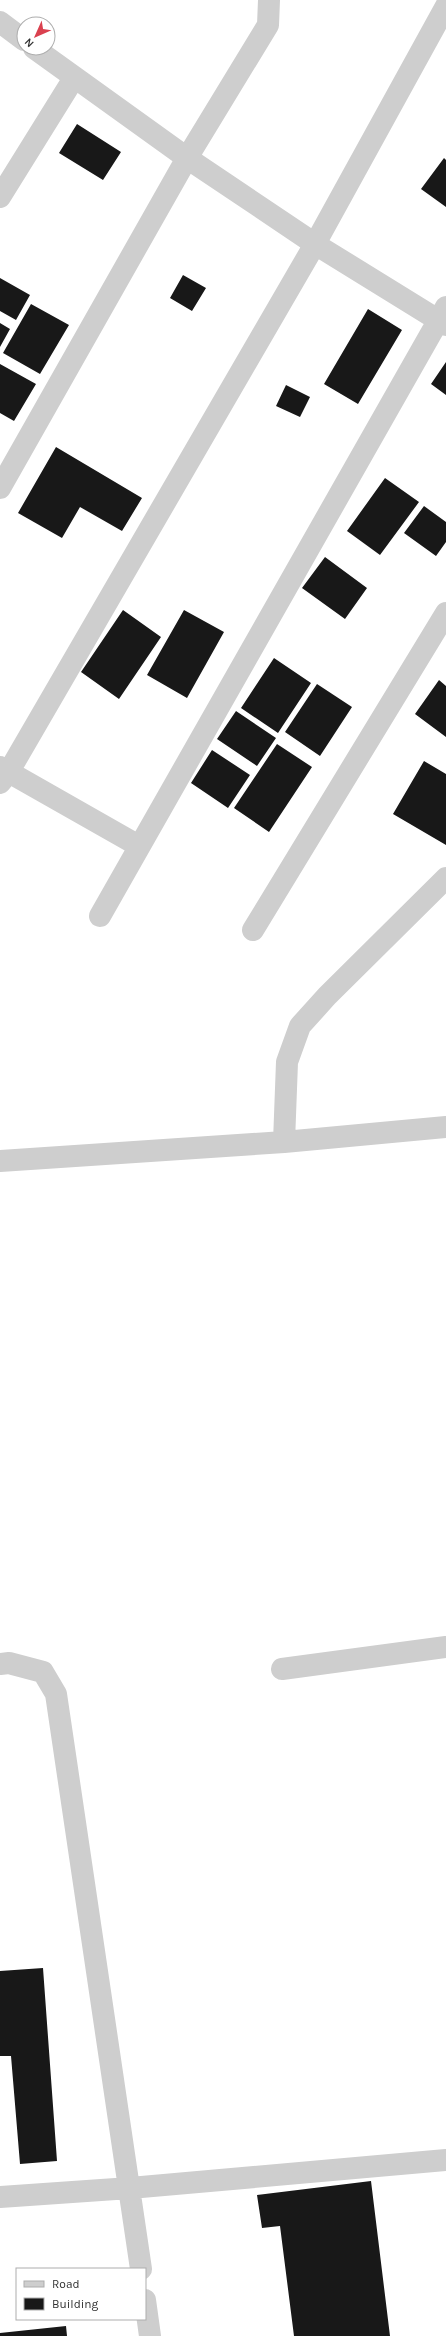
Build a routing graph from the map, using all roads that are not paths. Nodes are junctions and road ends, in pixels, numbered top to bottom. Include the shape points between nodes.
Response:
1 (269, 0) edge
2 (446, 6) edge
3 (0, 22) edge
4 (16, 34) edge
5 (45, 56) edge
6 (74, 78) junction
7 (187, 158) junction
8 (0, 197) edge
9 (315, 244) junction
10 (443, 318) edge
11 (0, 488) edge
12 (446, 613) edge
13 (3, 774) edge
14 (139, 846) junction
15 (446, 878) edge
16 (100, 916) dead end
17 (253, 930) dead end
18 (446, 1126) edge
19 (284, 1142) junction
20 (0, 1161) edge
21 (446, 1646) edge
22 (0, 1664) edge
23 (282, 1669) dead end
24 (446, 2160) edge
25 (130, 2188) junction
26 (0, 2197) edge
27 (141, 2268) edge
28 (146, 2307) edge
29 (150, 2336) edge

1 - 7 street via 271,3 268,25
2 - 9 street
3 - 4 street
5 - 6 street
6 - 7 street
6 - 8 street
7 - 9 street
7 - 11 street
9 - 10 street
9 - 13 street
10 - 14 street
12 - 17 street
13 - 14 street
14 - 16 street
15 - 19 street via 300,1026 287,1062
18 - 19 street
19 - 20 street
21 - 23 street
22 - 25 street via 9,1663 43,1672 56,1694
24 - 25 street
25 - 26 street
25 - 27 street
28 - 29 street

